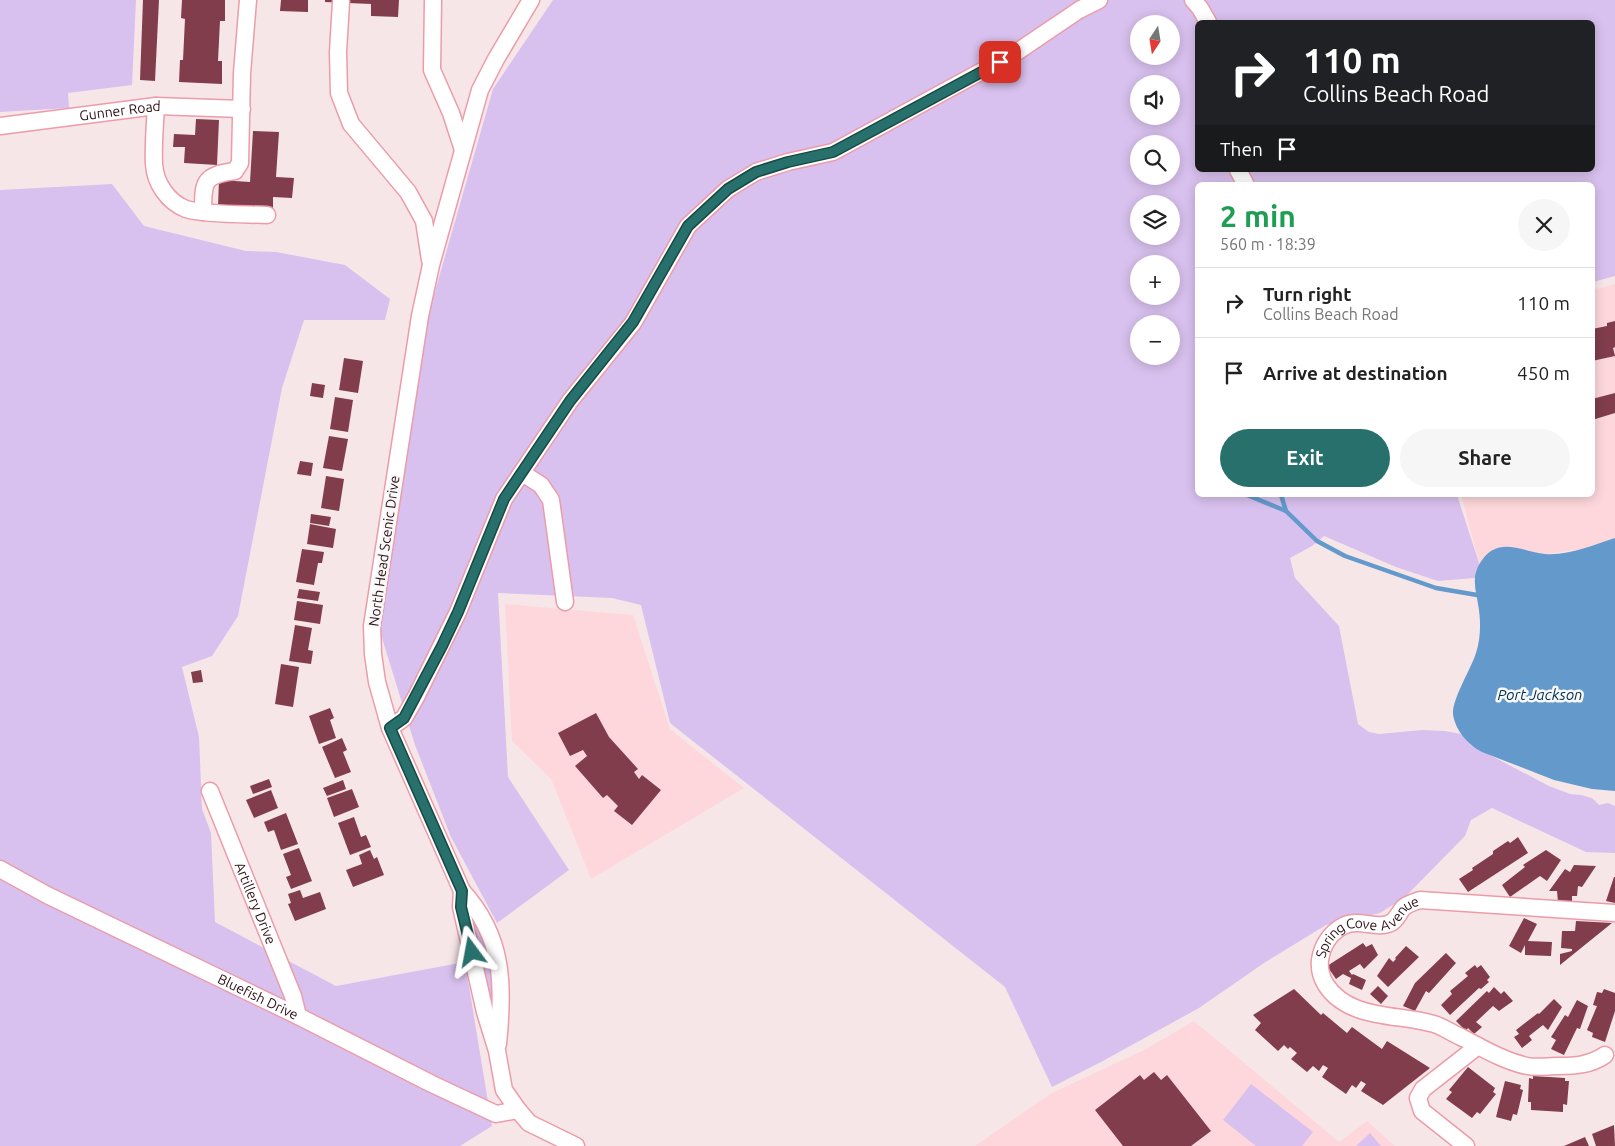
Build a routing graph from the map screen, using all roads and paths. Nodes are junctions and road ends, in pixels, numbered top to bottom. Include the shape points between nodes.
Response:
1 (248, 0) edge
2 (433, 0) edge
3 (531, 0) edge
4 (1099, 0) edge
5 (1193, 0) edge
6 (341, 2) dead end
7 (1207, 20) edge
8 (156, 106) junction
9 (242, 109) junction
10 (0, 126) edge
11 (464, 152) junction
12 (203, 212) junction
13 (268, 215) dead end
14 (431, 265) junction
15 (522, 473) junction
16 (565, 602) dead end
17 (390, 728) junction
18 (210, 791) dead end
19 (0, 870) edge
20 (462, 891) junction
21 (1615, 913) edge
22 (298, 1016) junction
23 (1478, 1046) junction
24 (497, 1051) junction
25 (1605, 1055) dead end
26 (518, 1110) junction
27 (576, 1146) edge
28 (1466, 1146) edge

1 - 9 street
2 - 11 street via 432,70
3 - 11 street, North Head Scenic Drive via 480,90
4 - 15 street via 1017,52 833,152 756,172 728,189 688,226 633,322 570,401
5 - 7 street
6 - 14 street via 339,93 351,124 408,192 424,221
8 - 9 street, Gunner Road
8 - 10 street, Gunner Road
8 - 12 street via 154,164 157,178 174,202 186,209
9 - 12 street via 240,163 235,171 220,172 209,178 204,187
11 - 14 street, North Head Scenic Drive
12 - 13 street
14 - 17 street, North Head Scenic Drive via 420,316 372,626 377,682
15 - 16 street via 542,485 551,500
15 - 17 street via 504,499 458,612 416,697 404,718
17 - 20 street, North Head Scenic Drive
18 - 22 street, Artillery Drive via 293,996
19 - 22 street, Bluefish Drive via 47,896
20 - 24 street, North Head Scenic Drive via 461,907
20 - 24 street via 474,904 486,927 500,965
21 - 23 street, Spring Cove Avenue via 1420,900 1403,908 1390,924 1358,923 1343,926 1330,936 1320,960 1321,977 1342,1001 1358,1009 1431,1023
22 - 26 street, Bluefish Drive via 496,1114
23 - 25 street, Spring Cove Avenue via 1528,1066 1593,1063
23 - 28 street via 1423,1088 1418,1098 1422,1111
24 - 26 street, North Head Scenic Drive via 504,1090
26 - 27 street, North Head Scenic Drive via 529,1123

